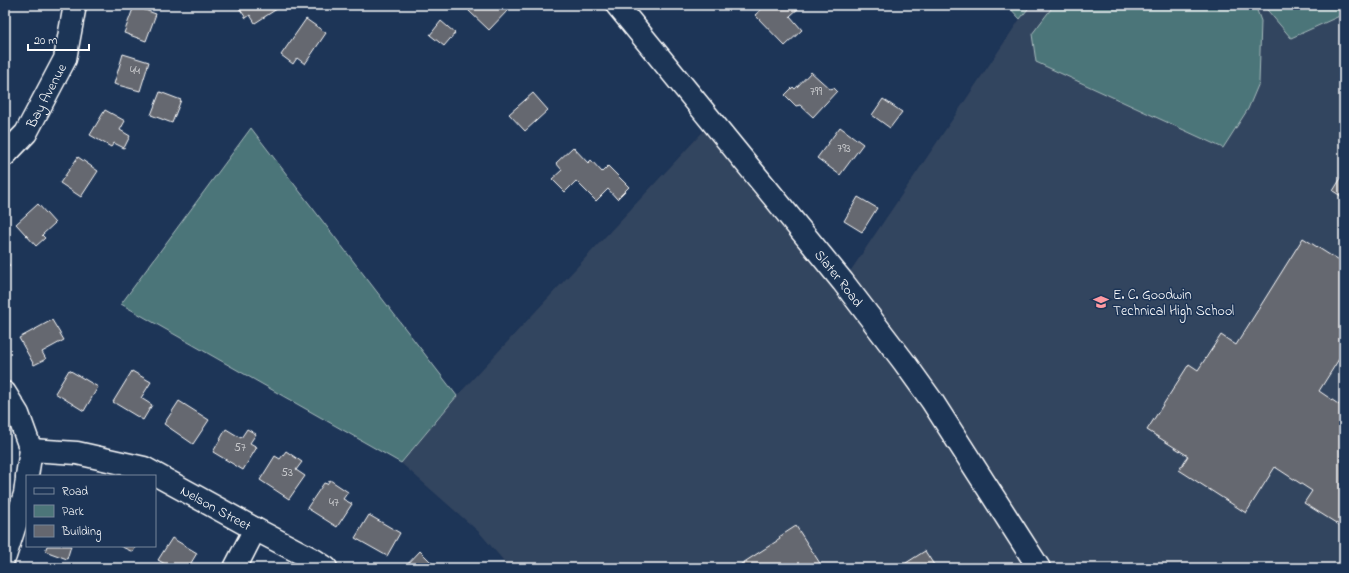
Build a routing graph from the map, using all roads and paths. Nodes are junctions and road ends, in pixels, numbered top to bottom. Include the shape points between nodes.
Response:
1 (75, 5) edge
2 (617, 5) edge
3 (5, 155) edge
4 (5, 393) edge
5 (31, 450) junction
6 (27, 475) edge
7 (26, 486) edge
8 (255, 529) junction
9 (5, 556) edge
10 (235, 568) edge
11 (326, 568) edge
12 (1039, 568) edge

1 - 3 street, Bay Avenue via 65,59 26,133
2 - 12 street, Slater Road via 843,282 904,362
4 - 5 street via 18,414
5 - 6 street
5 - 8 street, Nelson Street via 77,453 144,468
7 - 9 street
8 - 10 street
8 - 11 street, Nelson Street

